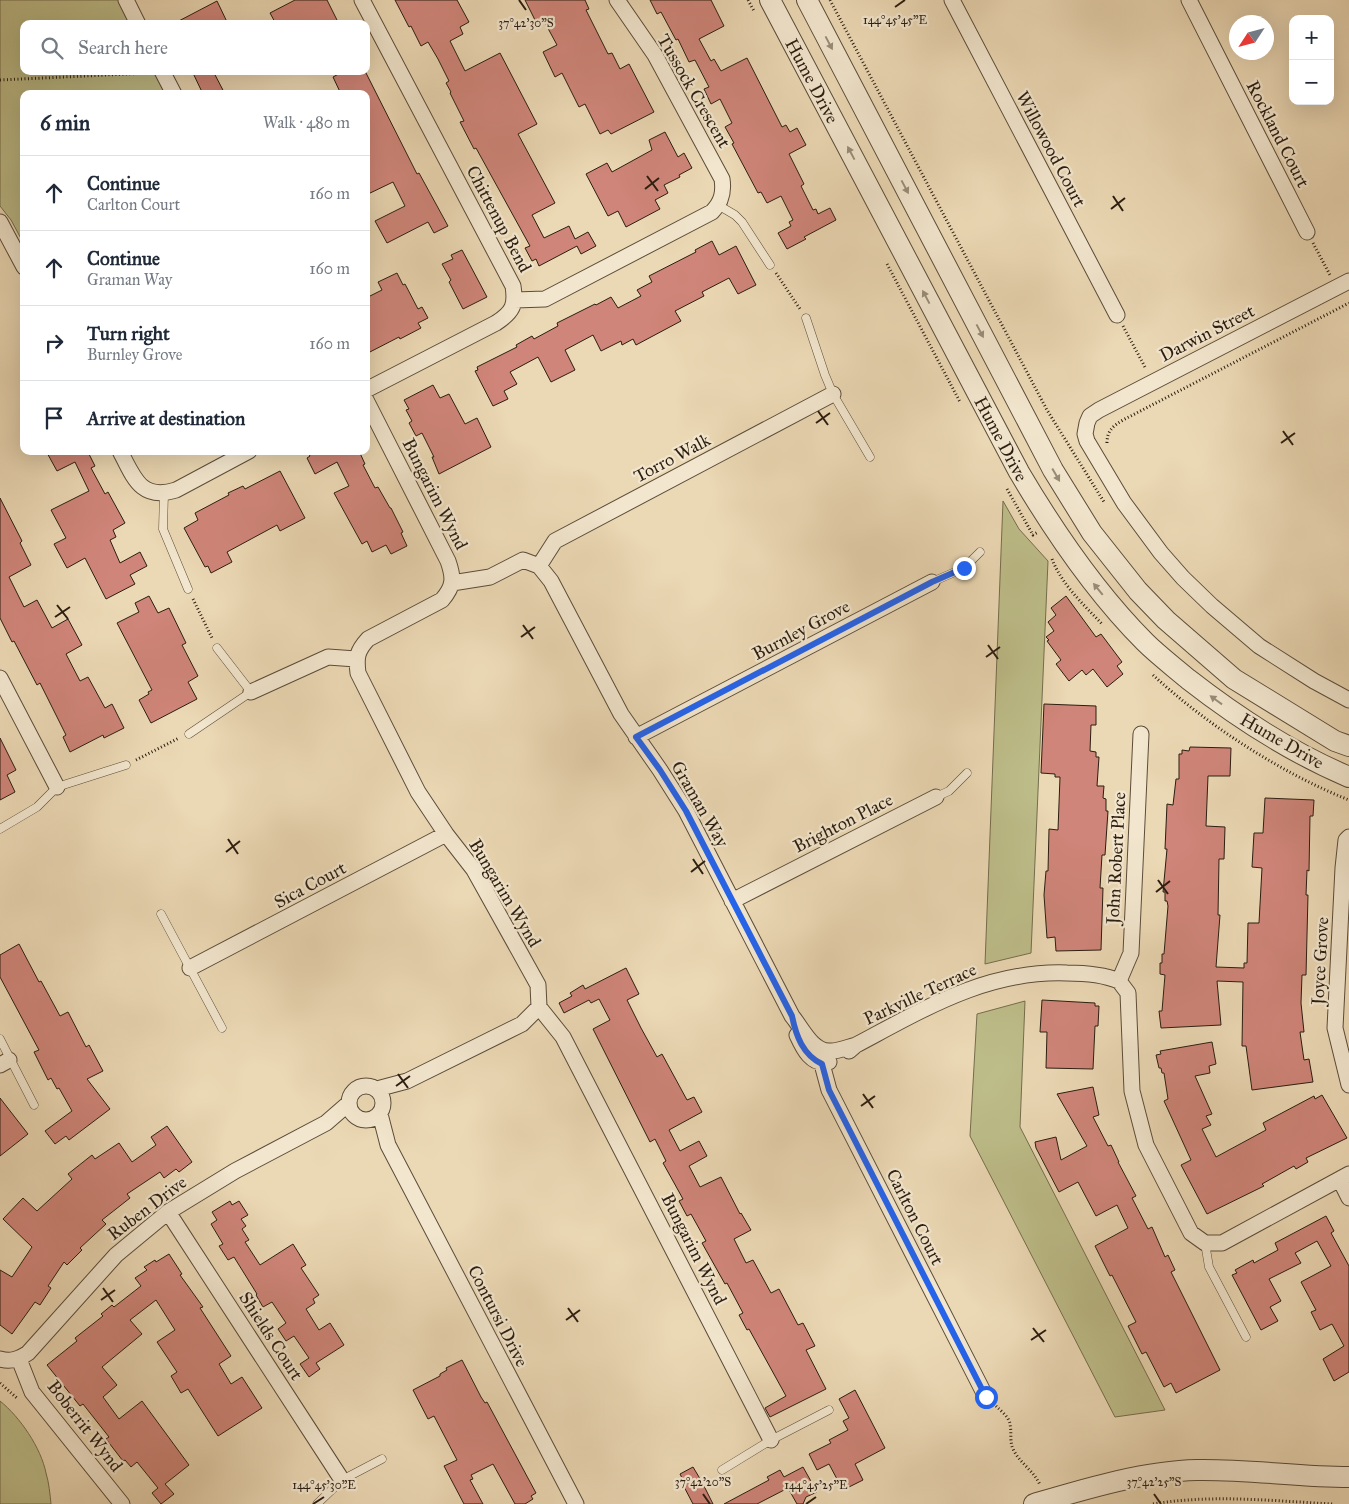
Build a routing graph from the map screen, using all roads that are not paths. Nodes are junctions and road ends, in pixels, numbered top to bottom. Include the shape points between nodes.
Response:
1 (126, 0) edge
2 (362, 0) edge
3 (617, 0) edge
4 (770, 0) edge
5 (807, 0) edge
6 (952, 0) edge
7 (1189, 0) edge
8 (136, 20) edge
9 (160, 75) edge
10 (171, 90) edge
11 (718, 205) junction
12 (0, 222) edge
13 (1307, 232) road end
14 (20, 260) edge
15 (770, 265) road end
16 (1343, 284) edge
17 (515, 300) junction
18 (1117, 315) road end
19 (806, 318) road end
20 (370, 388) edge
21 (833, 394) junction
22 (370, 408) edge
23 (122, 455) edge
24 (242, 455) edge
25 (870, 457) dead end
26 (164, 493) junction
27 (980, 552) dead end
28 (540, 566) junction
29 (932, 582) joint
30 (452, 583) junction
31 (188, 588) road end
32 (216, 648) road end
33 (356, 659) junction
34 (0, 678) edge
35 (251, 692) junction
36 (1349, 700) edge
37 (189, 734) road end
38 (1141, 734) dead end
39 (636, 737) junction
40 (1349, 746) edge
41 (126, 765) road end
42 (967, 773) dead end
43 (1349, 777) edge
44 (57, 787) junction
45 (936, 797) joint
46 (0, 829) edge
47 (446, 834) junction
48 (1349, 838) edge
49 (732, 901) junction
50 (161, 914) dead end
51 (190, 968) junction
52 (1119, 981) junction
53 (539, 1007) junction
54 (222, 1028) dead end
55 (0, 1039) edge
56 (822, 1057) junction
57 (5, 1062) edge
58 (407, 1081) junction
59 (1349, 1085) edge
60 (377, 1089) junction
61 (34, 1105) dead end
62 (366, 1111) junction
63 (1344, 1177) edge
64 (1349, 1198) edge
65 (168, 1212) junction
66 (1205, 1243) junction
67 (1246, 1338) dead end
68 (0, 1358) edge
69 (19, 1358) junction
70 (986, 1397) road end
71 (829, 1410) dead end
72 (771, 1440) junction
73 (382, 1459) dead end
74 (722, 1470) dead end
75 (1349, 1477) edge
76 (342, 1480) junction
77 (1040, 1502) edge
78 (122, 1504) edge
79 (317, 1504) edge
80 (576, 1504) edge

1 - 8 street
2 - 17 street, Chittenup Bend via 513,286
3 - 11 street, Tussock Crescent via 655,55 722,179 722,197
43 -> 4 street, Hume Drive via 1252,727 1209,695 1146,643 1071,554 1019,472
5 -> 40 street, Hume Drive via 1053,470 1092,533 1138,591 1166,620 1234,679 1335,741
6 - 18 street, Willowood Court
7 - 13 street, Rockland Court
9 - 10 street
11 - 15 lane via 742,222
11 - 17 street via 712,212 545,299
12 - 14 street
16 - 36 street, Darwin Street via 1098,410 1090,416 1085,434 1112,485 1140,526 1183,578 1259,646
17 - 20 street, Chittenup Bend via 511,311 496,323
19 - 21 lane
21 - 25 lane
21 - 28 street, Torro Walk via 554,541
22 - 30 street, Bungarim Wynd via 448,561
23 - 26 street via 135,480 152,492
24 - 26 street via 176,490
26 - 31 lane via 163,529
27 - 29 lane, Burnley Grove via 964,568
28 - 30 street via 523,560 490,577
28 - 39 street, Graman Way via 552,581
29 - 39 street, Burnley Grove
30 - 33 street via 442,600 368,639 360,647
32 - 35 lane
33 - 35 street via 328,657
33 - 47 street, Bungarim Wynd via 358,673 418,792
34 - 44 street
35 - 37 lane
38 - 52 street, John Robert Place via 1131,954
39 - 49 street, Graman Way via 674,790
41 - 44 lane
42 - 45 lane, Brighton Place via 949,791
44 - 46 lane via 37,808
45 - 49 street, Brighton Place
47 - 51 street, Sica Court
47 - 53 street, Bungarim Wynd via 474,870 538,985
48 - 59 street, Joyce Grove via 1346,840 1343,868 1335,1028
49 - 56 street, Graman Way via 792,1016
50 - 51 lane
51 - 54 lane
52 - 56 street, Parkville Terrace via 1106,975 1054,972 991,981 932,1006 856,1045
52 - 66 street via 1128,993 1132,1091 1146,1144 1191,1233
53 - 58 street, Ruben Drive via 522,1024
53 - 72 street, Bungarim Wynd via 563,1037
55 - 57 lane
56 - 70 street, Carlton Court via 829,1090
57 - 61 lane
58 - 60 street, Ruben Drive
58 - 62 street, Ruben Drive
60 - 62 street, Contursi Drive via 380,1093
60 - 62 street, Ruben Drive via 360,1087 352,1093
62 - 65 street, Ruben Drive via 326,1123
62 - 80 street, Contursi Drive via 388,1145
63 - 64 street
63 - 66 street via 1222,1243
65 - 69 street, Ruben Drive via 116,1255 40,1340
65 - 76 street, Shields Court
66 - 67 lane via 1209,1267
68 - 69 street
69 - 78 street, Boberrit Wynd via 32,1392
71 - 72 lane
72 - 74 lane
73 - 76 lane
75 - 77 street via 1195,1470 1136,1477
76 - 79 lane

